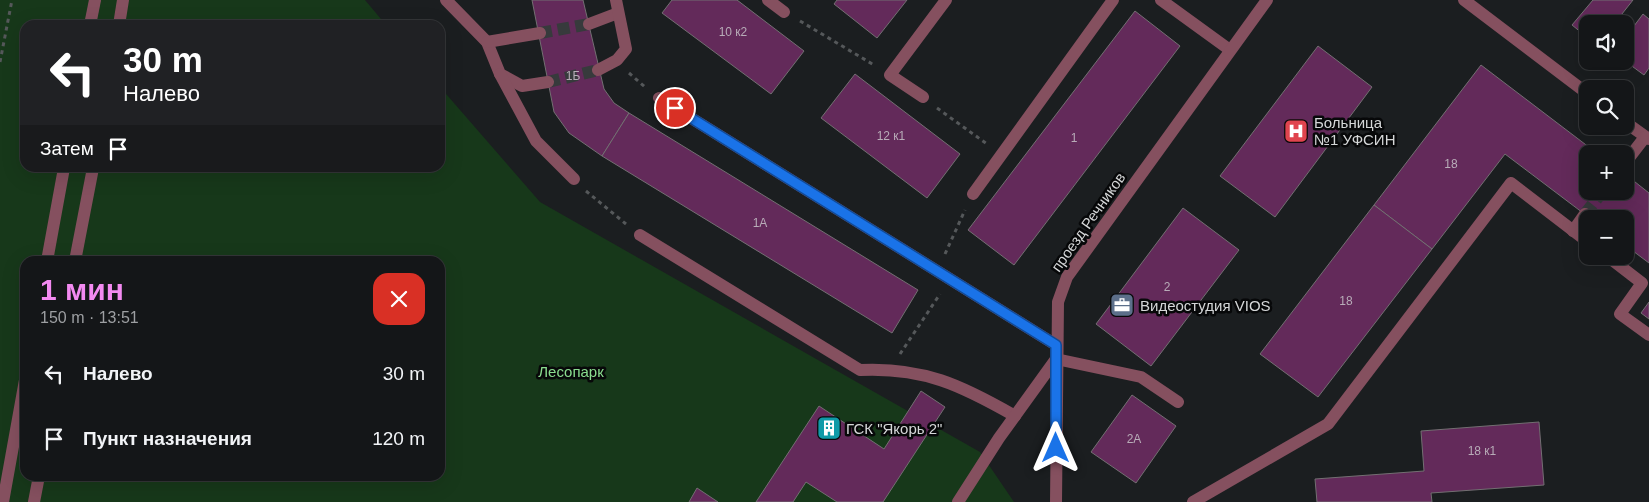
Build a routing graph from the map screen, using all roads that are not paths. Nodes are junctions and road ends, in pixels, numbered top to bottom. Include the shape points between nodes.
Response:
1 (95, 0) edge
2 (123, 0) edge
3 (446, 0) edge
4 (616, 0) edge
5 (768, 0) edge
6 (946, 0) edge
7 (1113, 0) edge
8 (1161, 0) edge
9 (1267, 0) edge
10 (1464, 0) edge
11 (784, 12) road end
12 (618, 13) junction
13 (91, 20) edge
14 (120, 20) edge
15 (588, 24) tunnel mouth
16 (540, 33) tunnel mouth
17 (488, 42) junction
18 (1230, 50) junction
19 (598, 70) tunnel mouth
20 (500, 74) junction
21 (548, 82) tunnel mouth
22 (1579, 87) edge
23 (923, 97) road end
24 (659, 98) dead end
25 (1634, 129) edge
26 (1647, 138) edge
27 (1634, 153) edge
28 (63, 172) edge
29 (91, 172) edge
30 (574, 179) road end
31 (973, 194) dead end
32 (1579, 222) tunnel mouth
33 (1573, 231) junction
34 (640, 235) road end
35 (1579, 235) edge
36 (48, 256) edge
37 (76, 256) edge
38 (1619, 265) edge
39 (1649, 335) edge
40 (1056, 345) junction
41 (1056, 359) junction
42 (1178, 402) dead end
43 (20, 407) edge
44 (1015, 416) junction
45 (37, 481) edge
46 (2, 502) edge
47 (34, 502) edge
48 (958, 502) edge
49 (1056, 502) edge
50 (1194, 502) edge

1 - 13 street
2 - 14 street
3 - 17 street
4 - 12 street
5 - 11 street
6 - 23 street via 890,74
7 - 31 street
8 - 18 street
9 - 18 street, проезд Речников
10 - 22 street
12 - 15 street
12 - 19 street via 626,49 617,60
16 - 17 street
17 - 20 street
18 - 40 street, проезд Речников via 1066,277 1058,302
20 - 21 street via 522,86
20 - 30 street via 536,141
24 - 40 street
25 - 26 street
26 - 27 street
28 - 36 street
29 - 37 street
32 - 33 street
33 - 35 street
33 - 50 street via 1511,183 1328,424
34 - 44 street via 860,370 891,368 927,374
38 - 39 street via 1642,283 1620,314
40 - 41 street, проезд Речников
41 - 42 street via 1141,378
41 - 44 street
41 - 49 street, проезд Речников
43 - 46 street
44 - 48 street
45 - 47 street

